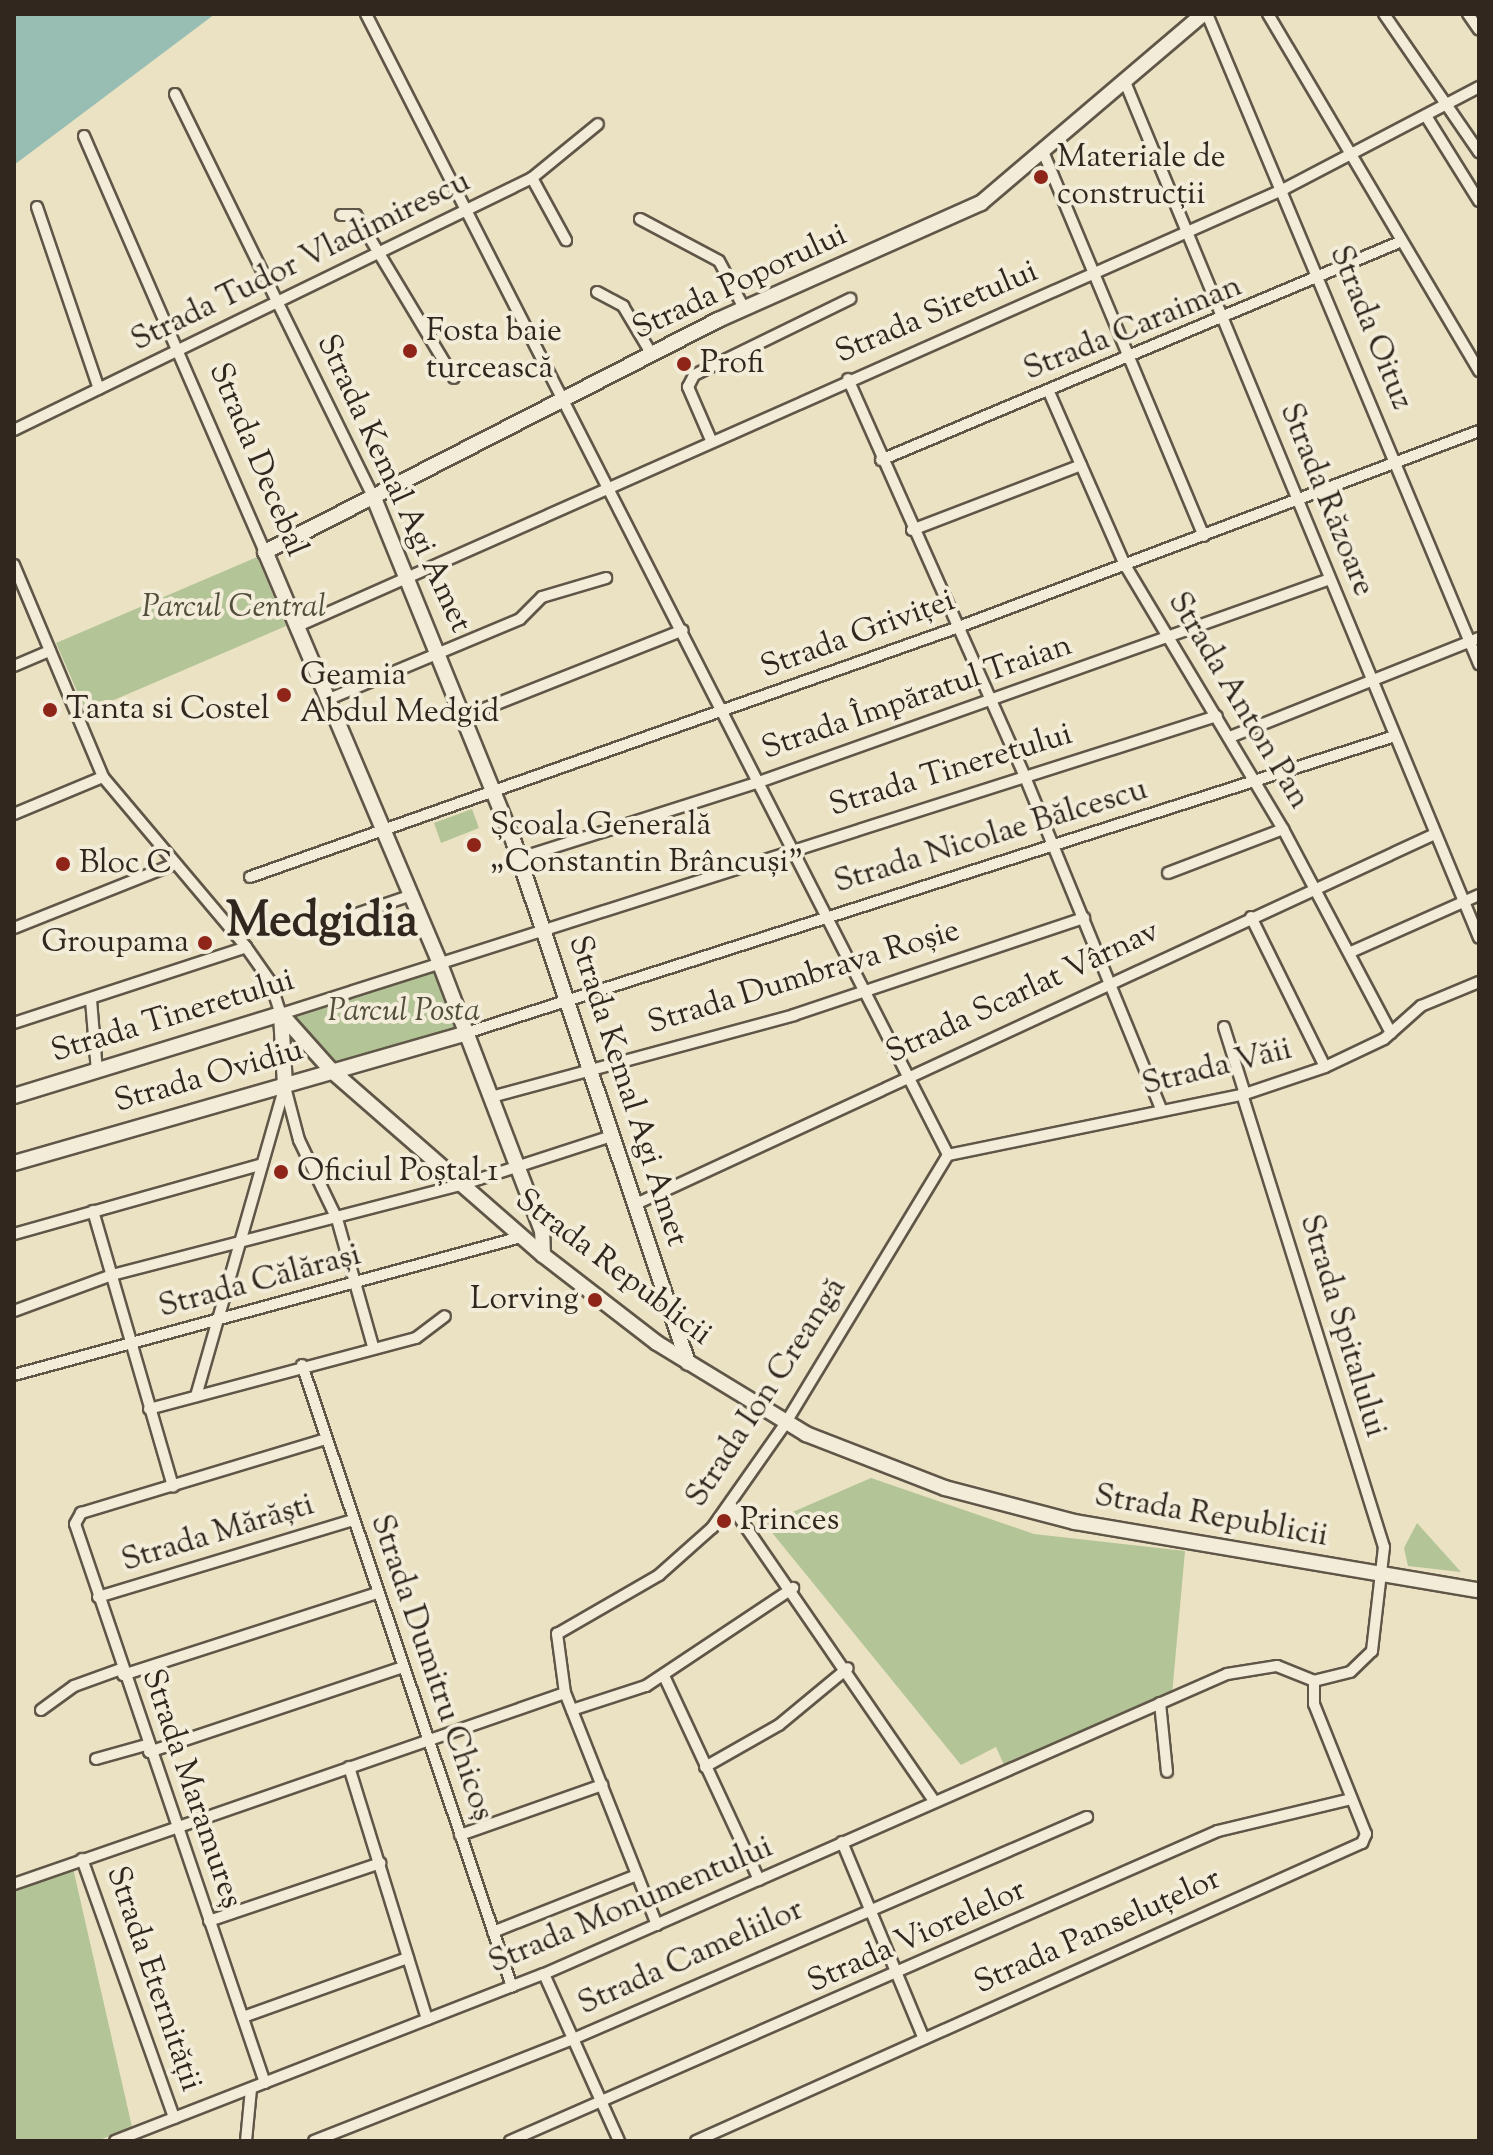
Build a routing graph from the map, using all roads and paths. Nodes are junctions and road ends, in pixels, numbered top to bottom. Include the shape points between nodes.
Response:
1 (366, 14) edge
2 (1205, 14) edge
3 (1268, 14) edge
4 (1384, 14) edge
5 (1468, 14) edge
6 (1479, 30) edge
7 (1125, 82) junction
8 (1479, 87) edge
9 (175, 94) dead end
10 (1448, 103) junction
11 (1426, 116) junction
12 (598, 124) dead end
13 (84, 136) dead end
14 (1479, 152) edge
15 (1044, 154) junction
16 (1351, 155) junction
17 (532, 178) junction
18 (1284, 189) junction
19 (1479, 201) edge
20 (37, 207) dead end
21 (466, 212) junction
22 (341, 215) dead end
23 (640, 219) dead end
24 (1187, 231) junction
25 (566, 240) dead end
26 (1402, 241) junction
27 (377, 254) junction
28 (1096, 272) junction
29 (1323, 278) junction
30 (597, 292) dead end
31 (850, 299) dead end
32 (277, 303) junction
33 (744, 308) junction
34 (1224, 320) junction
35 (180, 351) junction
36 (651, 353) junction
37 (1131, 358) junction
38 (1479, 371) edge
39 (454, 378) dead end
40 (848, 379) junction
41 (99, 389) junction
42 (1049, 392) junction
43 (562, 399) junction
44 (14, 430) edge
45 (1479, 431) edge
46 (711, 440) junction
47 (881, 460) junction
48 (1396, 464) junction
49 (1081, 465) junction
50 (608, 488) junction
51 (374, 498) junction
52 (1298, 502) junction
53 (912, 530) junction
54 (1204, 536) junction
55 (265, 552) junction
56 (14, 565) edge
57 (1125, 565) junction
58 (410, 574) junction
59 (606, 578) dead end
60 (1330, 579) junction
61 (298, 626) junction
62 (956, 628) junction
63 (683, 630) junction
64 (1171, 637) junction
65 (1474, 640) edge
66 (50, 651) junction
67 (442, 653) junction
68 (1479, 664) edge
69 (14, 666) edge
70 (1372, 681) junction
71 (329, 699) junction
72 (990, 700) junction
73 (724, 711) junction
74 (466, 716) junction
75 (1217, 716) junction
76 (1395, 736) junction
77 (1230, 737) junction
78 (103, 777) junction
79 (1025, 777) junction
80 (759, 782) junction
81 (1257, 782) junction
82 (495, 790) junction
83 (14, 814) edge
84 (385, 829) junction
85 (1283, 829) junction
86 (1435, 834) junction
87 (1053, 843) junction
88 (793, 850) junction
89 (520, 858) junction
90 (175, 864) junction
91 (1168, 873) dead end
92 (250, 877) dead end
93 (1316, 887) junction
94 (412, 895) junction
95 (1479, 895) edge
96 (1464, 902) junction
97 (826, 916) junction
98 (1251, 917) junction
99 (1084, 918) junction
100 (333, 922) dead end
101 (14, 928) edge
102 (544, 929) junction
103 (1479, 938) edge
104 (246, 947) junction
105 (1351, 952) junction
106 (439, 961) junction
107 (1110, 980) junction
108 (1479, 982) edge
109 (864, 993) junction
110 (567, 999) junction
111 (91, 1000) junction
112 (281, 1014) junction
113 (14, 1023) edge
114 (1224, 1027) dead end
115 (466, 1033) junction
116 (1391, 1033) junction
117 (590, 1067) junction
118 (1325, 1067) junction
119 (97, 1071) junction
120 (332, 1071) junction
121 (907, 1075) junction
122 (285, 1085) junction
123 (263, 1091) junction
124 (1244, 1094) junction
125 (14, 1096) edge
126 (491, 1097) junction
127 (276, 1109) junction
128 (1161, 1109) junction
129 (612, 1136) junction
130 (948, 1155) junction
131 (14, 1163) edge
132 (259, 1165) junction
133 (517, 1166) junction
134 (461, 1185) junction
135 (636, 1204) junction
136 (93, 1211) junction
137 (337, 1219) junction
138 (14, 1234) edge
139 (521, 1237) junction
140 (234, 1247) junction
141 (543, 1255) junction
142 (112, 1275) junction
143 (354, 1285) junction
144 (14, 1311) edge
145 (445, 1316) dead end
146 (213, 1323) junction
147 (131, 1343) junction
148 (373, 1346) junction
149 (688, 1363) junction
150 (302, 1365) junction
151 (14, 1375) edge
152 (196, 1396) junction
153 (149, 1409) junction
154 (785, 1424) junction
155 (326, 1439) junction
156 (173, 1487) junction
157 (730, 1504) junction
158 (353, 1520) junction
159 (1381, 1575) junction
160 (793, 1588) junction
161 (1479, 1590) edge
162 (377, 1593) junction
163 (98, 1597) junction
164 (403, 1667) junction
165 (848, 1668) junction
166 (122, 1672) junction
167 (664, 1676) junction
168 (1314, 1681) junction
169 (565, 1693) junction
170 (1160, 1703) junction
171 (41, 1710) dead end
172 (572, 1710) junction
173 (428, 1740) junction
174 (148, 1749) junction
175 (96, 1759) dead end
176 (349, 1767) junction
177 (705, 1767) junction
178 (1167, 1772) dead end
179 (602, 1785) junction
180 (1351, 1799) junction
181 (934, 1801) junction
182 (1087, 1817) dead end
183 (175, 1826) junction
184 (460, 1835) junction
185 (842, 1842) junction
186 (82, 1859) junction
187 (380, 1863) junction
188 (637, 1875) junction
189 (759, 1880) junction
190 (14, 1884) edge
191 (869, 1908) junction
192 (209, 1921) junction
193 (657, 1925) junction
194 (493, 1932) junction
195 (408, 1958) junction
196 (544, 1974) junction
197 (897, 1975) junction
198 (512, 1987) junction
199 (243, 2017) junction
200 (427, 2019) junction
201 (573, 2039) junction
202 (924, 2039) junction
203 (265, 2083) junction
204 (251, 2089) junction
205 (603, 2106) junction
206 (174, 2118) junction
207 (115, 2141) edge
208 (246, 2141) edge
209 (314, 2141) edge
210 (510, 2141) edge
211 (619, 2141) edge
212 (696, 2141) edge

1 - 21 street
2 - 7 street, Strada Poporului
2 - 18 street, Strada Oituz
3 - 16 street
4 - 10 street
5 - 6 street
7 - 15 street, Strada Poporului
7 - 24 street, Strada Răzoare
8 - 10 street, Strada Siretului
9 - 32 street, Strada Kemal Agi Amet
10 - 11 street, Strada Siretului
10 - 14 street
11 - 16 street, Strada Siretului
11 - 19 street
12 - 17 street, Strada Tudor Vladimirescu
13 - 35 street, Strada Decebal
15 - 28 street
15 - 33 street, Strada Poporului via 958,216
16 - 18 street, Strada Siretului
16 - 26 street
17 - 21 street, Strada Tudor Vladimirescu
17 - 25 street
18 - 24 street, Strada Siretului
18 - 29 street, Strada Oituz
20 - 41 street
21 - 27 street, Strada Tudor Vladimirescu
21 - 43 street
22 - 27 street via 356,215
23 - 33 street via 719,261
24 - 28 street, Strada Siretului
24 - 34 street, Strada Răzoare
26 - 29 street, Strada Caraiman
26 - 38 street
27 - 32 street, Strada Tudor Vladimirescu
27 - 39 street
28 - 37 street
28 - 40 street, Strada Siretului
29 - 34 street, Strada Caraiman
29 - 48 street, Strada Oituz
30 - 36 street via 623,306
31 - 46 street via 694,375 688,387
32 - 35 street, Strada Tudor Vladimirescu
32 - 51 street, Strada Kemal Agi Amet
33 - 36 street, Strada Poporului
34 - 37 street, Strada Caraiman
34 - 52 street, Strada Răzoare
35 - 41 street, Strada Tudor Vladimirescu
35 - 55 street, Strada Decebal
36 - 43 street, Strada Poporului
37 - 42 street, Strada Caraiman
37 - 54 street
40 - 46 street, Strada Siretului
40 - 47 street
41 - 44 street, Strada Tudor Vladimirescu
42 - 47 street, Strada Caraiman
42 - 49 street, Strada Anton Pan
43 - 50 street
43 - 51 street, Strada Poporului
45 - 48 street, Strada Griviței
46 - 50 street, Strada Siretului
47 - 53 street
48 - 52 street, Strada Griviței
48 - 65 street, Strada Oituz
49 - 53 street
49 - 57 street, Strada Anton Pan
50 - 58 street, Strada Siretului
50 - 63 street
51 - 55 street, Strada Poporului
51 - 58 street, Strada Kemal Agi Amet
52 - 54 street, Strada Griviței
52 - 60 street, Strada Răzoare
53 - 62 street
54 - 57 street, Strada Griviței
55 - 61 street, Strada Decebal
56 - 66 street, Strada Republicii
57 - 62 street, Strada Griviței
57 - 64 street, Strada Anton Pan
58 - 61 street, Strada Siretului
58 - 67 street, Strada Kemal Agi Amet
59 - 67 street via 542,597 526,616
60 - 64 street, Strada Împăratul Traian
60 - 70 street, Strada Răzoare
61 - 71 street, Strada Decebal
62 - 72 street
62 - 73 street, Strada Griviței
63 - 73 street
63 - 74 street
64 - 72 street, Strada Împăratul Traian
64 - 75 street, Strada Anton Pan
65 - 68 street, Strada Oituz
65 - 70 street
66 - 69 street
66 - 78 street, Strada Republicii
67 - 71 street
67 - 74 street, Strada Kemal Agi Amet
70 - 76 street, Strada Răzoare
70 - 77 street
71 - 84 street, Strada Decebal
72 - 79 street
72 - 80 street, Strada Împăratul Traian
73 - 80 street
73 - 82 street, Strada Griviței
74 - 82 street, Strada Kemal Agi Amet
75 - 77 street, Strada Anton Pan
75 - 79 street, Strada Tineretului
76 - 81 street, Strada Nicolae Bălcescu
76 - 86 street, Strada Răzoare
77 - 81 street, Strada Anton Pan
78 - 83 street
78 - 90 street, Strada Republicii
79 - 87 street
79 - 88 street, Strada Tineretului
80 - 88 street
80 - 89 street, Strada Împăratul Traian
81 - 85 street, Strada Anton Pan
81 - 87 street, Strada Nicolae Bălcescu
82 - 84 street, Strada Griviței
82 - 89 street, Strada Kemal Agi Amet
84 - 92 street, Strada Griviței
84 - 94 street, Strada Decebal
85 - 91 street
85 - 93 street, Strada Anton Pan
86 - 93 street, Strada Scarlat Vârnav
86 - 96 street, Strada Răzoare
87 - 97 street, Strada Nicolae Bălcescu
87 - 99 street
88 - 97 street
88 - 102 street, Strada Tineretului
89 - 102 street, Strada Kemal Agi Amet
90 - 101 street
90 - 104 street, Strada Republicii
93 - 98 street, Strada Scarlat Vârnav
93 - 105 street, Strada Anton Pan
94 - 100 street
94 - 106 street, Strada Decebal
95 - 96 street
96 - 103 street, Strada Răzoare
96 - 105 street
97 - 109 street
97 - 110 street, Strada Nicolae Bălcescu
98 - 107 street, Strada Scarlat Vârnav
98 - 118 street
99 - 107 street
99 - 109 street, Strada Dumbrava Roșie
102 - 106 street, Strada Tineretului
102 - 110 street, Strada Kemal Agi Amet
104 - 111 street
104 - 112 street, Strada Republicii
105 - 116 street, Strada Anton Pan
106 - 112 street, Strada Tineretului
106 - 115 street, Strada Decebal
107 - 121 street, Strada Scarlat Vârnav
107 - 128 street
108 - 116 street, Strada Văii via 1421,1006
109 - 117 street, Strada Dumbrava Roșie
109 - 121 street
110 - 115 street, Strada Nicolae Bălcescu
110 - 117 street, Strada Kemal Agi Amet
111 - 113 street
111 - 119 street
112 - 119 street, Strada Tineretului
112 - 120 street, Strada Republicii
112 - 122 street
114 - 124 street
115 - 120 street, Strada Ovidiu
115 - 126 street, Strada Decebal
116 - 118 street, Strada Văii
117 - 126 street, Strada Dumbrava Roșie
117 - 129 street, Strada Kemal Agi Amet
118 - 124 street, Strada Văii
119 - 125 street, Strada Tineretului
120 - 122 street, Strada Ovidiu
120 - 134 street, Strada Republicii
121 - 130 street
121 - 135 street, Strada Scarlat Vârnav
122 - 123 street, Strada Ovidiu
122 - 127 street
122 - 137 street via 299,1140
123 - 127 street
123 - 131 street, Strada Ovidiu
124 - 128 street, Strada Văii
124 - 159 street, Strada Spitalului via 1384,1547
126 - 133 street, Strada Decebal
127 - 132 street
128 - 130 street, Strada Văii
129 - 133 street
129 - 135 street, Strada Kemal Agi Amet
130 - 154 street, Strada Ion Creangă
132 - 136 street
132 - 140 street
133 - 134 street
133 - 141 street, Strada Decebal via 542,1231
134 - 137 street
134 - 139 street, Strada Republicii
135 - 149 street, Strada Kemal Agi Amet
136 - 138 street
136 - 142 street
137 - 140 street
137 - 143 street
139 - 141 street, Strada Republicii
139 - 143 street, Strada Călărași
140 - 142 street
140 - 146 street
141 - 149 street, Strada Republicii
142 - 144 street
142 - 147 street
143 - 146 street, Strada Călărași
143 - 148 street
145 - 148 street via 416,1338
146 - 147 street, Strada Călărași
146 - 152 street
147 - 151 street, Strada Călărași
147 - 153 street
148 - 150 street
149 - 154 street, Strada Republicii
150 - 152 street
150 - 155 street, Strada Dumitru Chicoș
152 - 153 street
153 - 156 street
154 - 157 street, Strada Ion Creangă
154 - 159 street, Strada Republicii via 909,1476 1039,1513
155 - 156 street
155 - 158 street, Strada Dumitru Chicoș
156 - 163 street, Strada Maramureș via 81,1513 75,1524
157 - 160 street
157 - 169 street, Strada Ion Creangă via 700,1542 659,1575 557,1634
158 - 162 street, Strada Dumitru Chicoș
158 - 163 street, Strada Mărăști
159 - 161 street, Strada Republicii
159 - 168 street, Strada Spitalului via 1368,1659
160 - 165 street
160 - 167 street
162 - 164 street, Strada Dumitru Chicoș
162 - 166 street
163 - 166 street, Strada Maramureș
164 - 173 street, Strada Dumitru Chicoș
164 - 174 street
165 - 177 street via 779,1725
165 - 181 street
166 - 171 street via 74,1686
166 - 174 street, Strada Maramureș
167 - 172 street via 624,1697
167 - 177 street
168 - 170 street, Strada Monumentului via 1277,1666 1252,1667
168 - 180 street, Strada Panseluțelor via 1314,1704
169 - 172 street
169 - 173 street
170 - 178 street
170 - 181 street, Strada Monumentului
172 - 179 street
173 - 176 street
173 - 184 street, Strada Dumitru Chicoș
174 - 175 street
174 - 183 street, Strada Maramureș
176 - 183 street
176 - 187 street
177 - 189 street
179 - 184 street
179 - 188 street
180 - 197 street, Strada Viorelelor via 1218,1831
180 - 202 street, Strada Panseluțelor via 1366,1834 1362,1843
181 - 185 street, Strada Monumentului
182 - 191 street, Strada Cameliilor
183 - 186 street
183 - 192 street, Strada Maramureș
184 - 194 street, Strada Dumitru Chicoș
185 - 189 street, Strada Monumentului
185 - 191 street
186 - 190 street
186 - 206 street, Strada Eternității
187 - 192 street
187 - 195 street
188 - 193 street
188 - 194 street
189 - 193 street, Strada Monumentului
191 - 197 street
191 - 201 street, Strada Cameliilor
192 - 199 street, Strada Maramureș
193 - 196 street, Strada Monumentului
194 - 198 street, Strada Dumitru Chicoș
195 - 199 street
195 - 200 street
196 - 198 street, Strada Monumentului
196 - 201 street
197 - 202 street
197 - 205 street, Strada Viorelelor
198 - 200 street, Strada Monumentului
199 - 203 street, Strada Maramureș
200 - 203 street, Strada Monumentului
201 - 205 street
201 - 209 street, Strada Cameliilor
202 - 212 street, Strada Panseluțelor
203 - 204 street, Strada Monumentului
204 - 206 street, Strada Monumentului
204 - 208 street
205 - 210 street, Strada Viorelelor
205 - 211 street
206 - 207 street, Strada Monumentului

